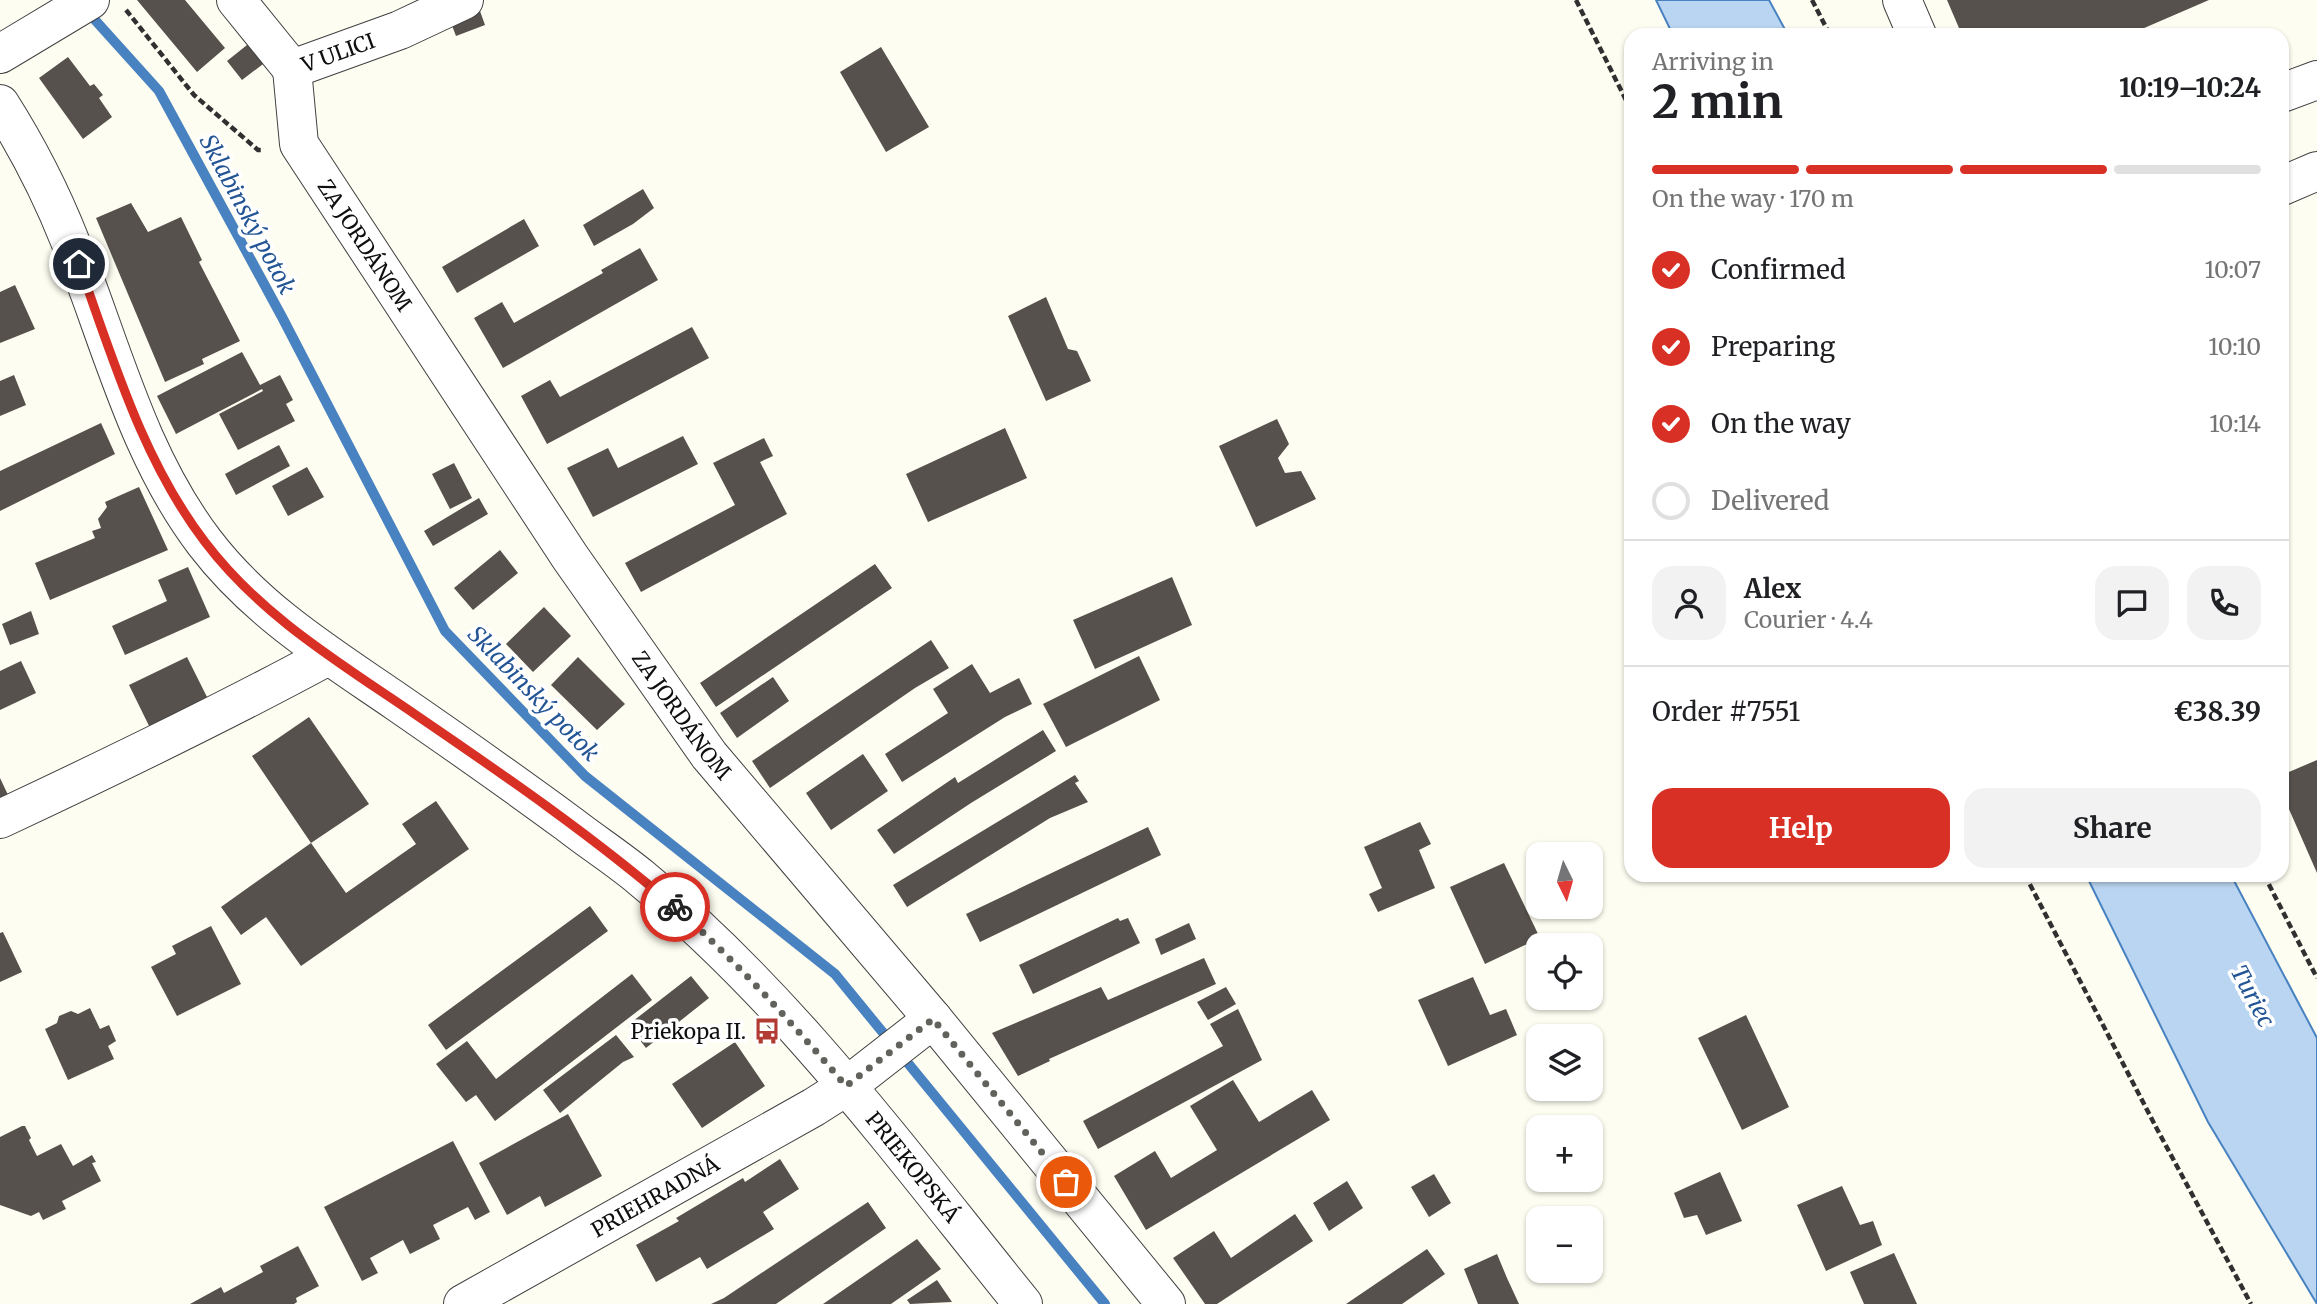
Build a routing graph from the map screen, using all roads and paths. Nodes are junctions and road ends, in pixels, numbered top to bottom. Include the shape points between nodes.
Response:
1 (90, 0) edge
2 (118, 0) edge
3 (236, 0) edge
4 (464, 0) edge
5 (1576, 0) edge
6 (1812, 0) edge
7 (1902, 0) edge
8 (1826, 28) edge
9 (1914, 28) edge
10 (0, 54) edge
11 (292, 69) junction
12 (2317, 80) edge
13 (2289, 90) edge
14 (1624, 96) edge
15 (0, 104) edge
16 (302, 150) junction
17 (2317, 172) edge
18 (2289, 183) edge
19 (328, 656) junction
20 (0, 819) edge
21 (2029, 882) edge
22 (2268, 882) edge
23 (2317, 978) edge
24 (933, 1019) junction
25 (860, 1075) junction
26 (463, 1304) edge
27 (1023, 1304) edge
28 (1166, 1304) edge
29 (2253, 1304) edge

1 - 10 street
2 - 16 path via 194,95 258,150
3 - 11 street, V ULICI
4 - 11 street, V ULICI via 400,30
5 - 14 path
6 - 8 path
7 - 9 street
11 - 16 street, ZA JORDÁNOM
12 - 13 street
15 - 19 street, PRIEKOPSKÁ via 44,180 138,426 179,503 239,583
16 - 24 street, ZA JORDÁNOM via 570,557 709,755
17 - 18 street
19 - 20 street
19 - 25 street, PRIEKOPSKÁ via 481,760 638,876 722,949 782,1012
21 - 29 path
22 - 23 path
24 - 25 street, PRIEHRADNÁ
24 - 28 street, ZA JORDÁNOM
25 - 26 street, PRIEHRADNÁ via 814,1107
25 - 27 street, PRIEKOPSKÁ

